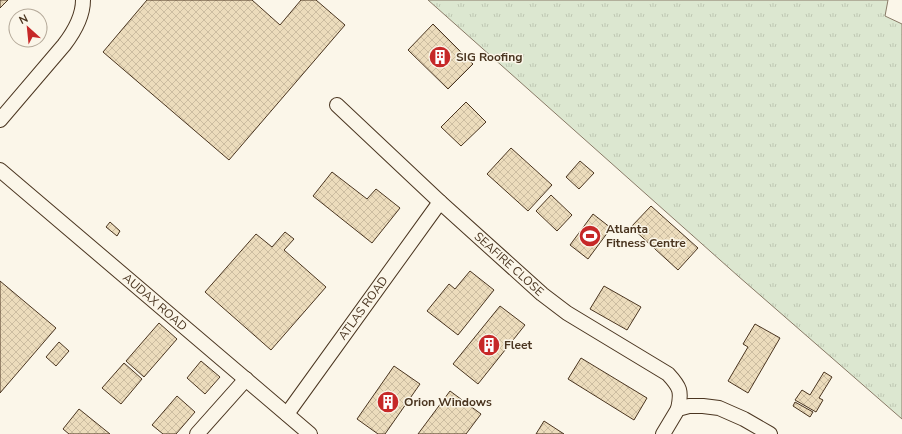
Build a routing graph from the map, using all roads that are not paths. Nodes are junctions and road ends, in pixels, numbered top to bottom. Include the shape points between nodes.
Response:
1 (83, 0) edge
2 (337, 105) dead end
3 (0, 120) edge
4 (0, 170) edge
5 (440, 202) junction
6 (246, 379) junction
7 (678, 409) junction
8 (287, 414) junction
9 (197, 434) edge
10 (310, 434) edge
11 (662, 434) edge
12 (770, 434) edge

1 - 3 street via 78,24 72,35
2 - 5 street, SEAFIRE CLOSE
4 - 6 street, AUDAX ROAD
5 - 7 street, SEAFIRE CLOSE via 562,310 668,374 678,386
5 - 8 street, ATLAS ROAD
6 - 8 street, AUDAX ROAD
6 - 9 street
7 - 11 street
7 - 12 street via 689,406 719,408
8 - 10 street, AUDAX ROAD

